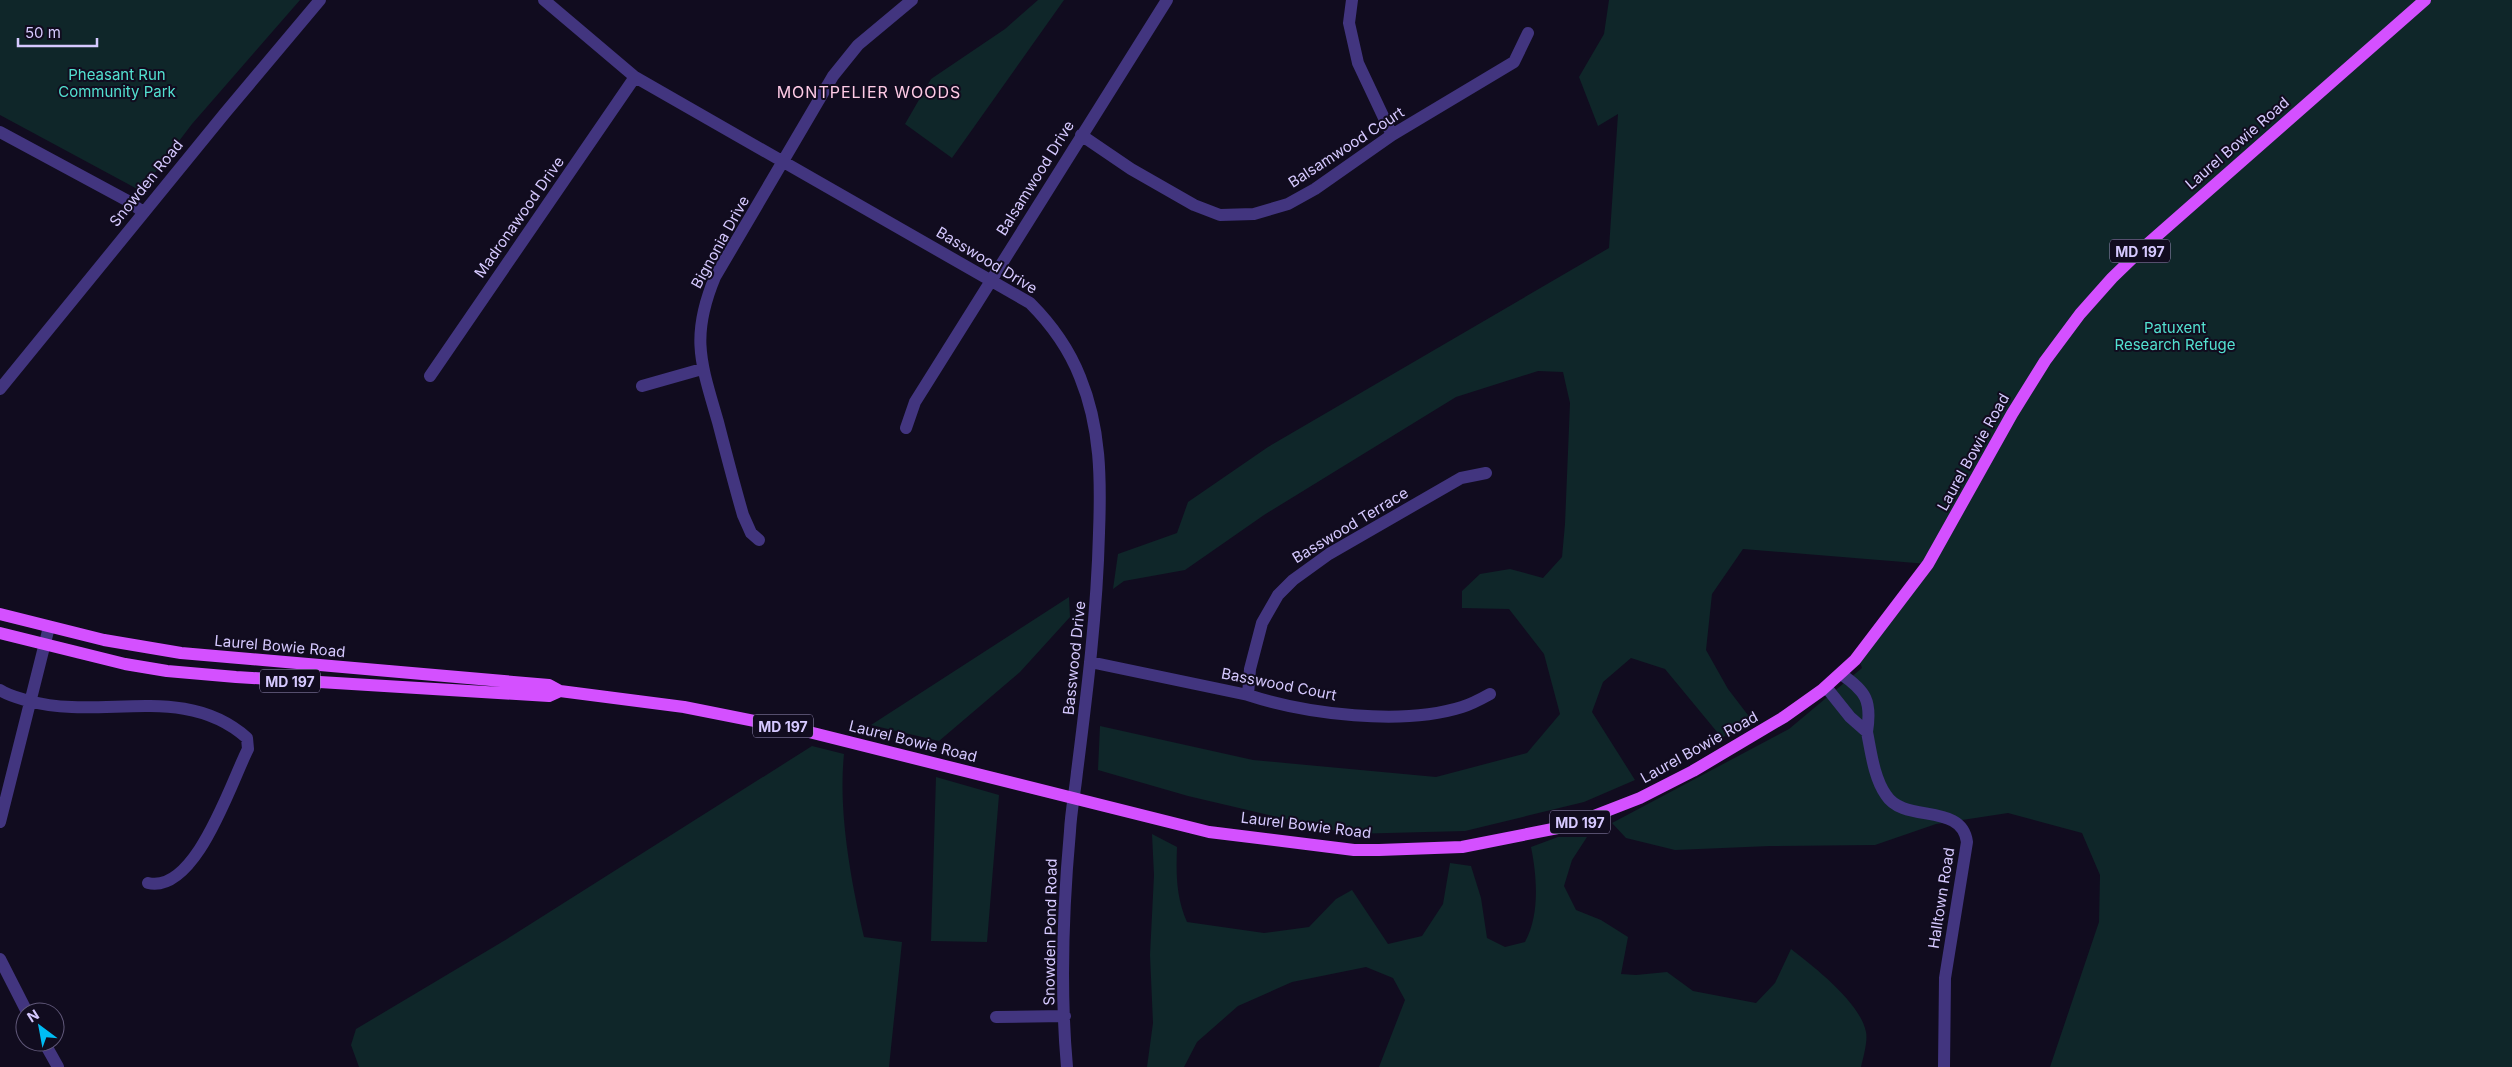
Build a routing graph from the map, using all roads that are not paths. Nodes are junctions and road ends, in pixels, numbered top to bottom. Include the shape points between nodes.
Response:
1 (320, 0) edge
2 (544, 0) edge
3 (912, 0) edge
4 (1167, 0) edge
5 (1352, 0) edge
6 (2425, 0) edge
7 (1528, 33) dead end
8 (635, 77) junction
9 (0, 132) edge
10 (1081, 136) junction
11 (1392, 136) junction
12 (784, 162) junction
13 (143, 212) junction
14 (991, 279) junction
15 (702, 369) junction
16 (430, 376) dead end
17 (642, 386) dead end
18 (0, 389) edge
19 (906, 428) dead end
20 (1486, 473) dead end
21 (759, 540) dead end
22 (0, 614) edge
23 (49, 627) junction
24 (0, 633) edge
25 (45, 645) junction
26 (1090, 662) junction
27 (1841, 674) junction
28 (1826, 687) junction
29 (0, 690) edge
30 (560, 691) junction
31 (1490, 694) dead end
32 (1248, 695) junction
33 (30, 701) junction
34 (1867, 732) junction
35 (1074, 799) junction
36 (0, 822) edge
37 (148, 883) dead end
38 (0, 959) edge
39 (5, 985) edge
40 (19, 1002) edge
41 (1064, 1016) junction
42 (996, 1017) dead end
43 (50, 1052) edge
44 (58, 1067) edge
45 (1067, 1067) edge
46 (1944, 1067) edge

1 - 13 street, Snowden Road
2 - 8 street, Basswood Drive
3 - 12 street, Bignonia Drive via 843,62 820,96
4 - 10 street, Balsamwood Drive
5 - 11 street via 1349,23 1358,63
6 - 27 main road, Laurel Bowie Road / MD 197 via 2143,248 2080,314 2045,361 2012,414 1928,564 1885,623
7 - 11 street, Balsamwood Court via 1514,62
8 - 12 street, Basswood Drive
8 - 16 street, Madronawood Drive
9 - 13 street
10 - 11 street, Balsamwood Court via 1194,205 1220,215 1238,216 1266,212 1288,204
10 - 14 street, Balsamwood Drive
12 - 14 street, Basswood Drive
12 - 15 street, Bignonia Drive via 715,277 701,323
13 - 18 street, Snowden Road
14 - 19 street, Balsamwood Drive via 915,402
14 - 26 street, Basswood Drive via 1030,303 1043,316 1071,358 1091,409 1100,464 1100,510 1098,581
15 - 17 street
15 - 21 street, Bignonia Drive via 743,515 751,533
20 - 32 street, Basswood Terrace via 1460,478 1329,554 1292,580 1278,595 1262,623
22 - 23 main road, Laurel Bowie Road / MD 197
23 - 25 street
23 - 30 main road, Laurel Bowie Road / MD 197 via 132,646 181,653 549,685
24 - 25 main road, Laurel Bowie Road / MD 197
25 - 30 main road, Laurel Bowie Road / MD 197 via 132,665 210,675 548,696
25 - 33 street
26 - 32 street, Basswood Court
26 - 35 street, Basswood Drive
27 - 28 main road, Laurel Bowie Road / MD 197
27 - 34 street, Halltown Road via 1860,687 1866,698 1870,714
28 - 34 street
28 - 35 main road, Laurel Bowie Road / MD 197 via 1737,746 1640,798 1568,826 1462,847 1362,850 1209,832
29 - 33 street
30 - 35 main road, Laurel Bowie Road / MD 197 via 649,701 756,721
31 - 32 street, Basswood Court via 1462,707 1404,716 1332,713
33 - 36 street
33 - 37 street via 48,706 98,708 170,706 197,711 247,738 248,749 202,848 189,865 172,878 163,883
34 - 46 street, Halltown Road via 1870,751 1886,796 1900,807 1953,819 1966,835 1945,978
35 - 41 street, Snowden Pond Road via 1066,902
38 - 39 street
39 - 40 street
41 - 42 street
41 - 45 street, Snowden Pond Road
43 - 44 street

